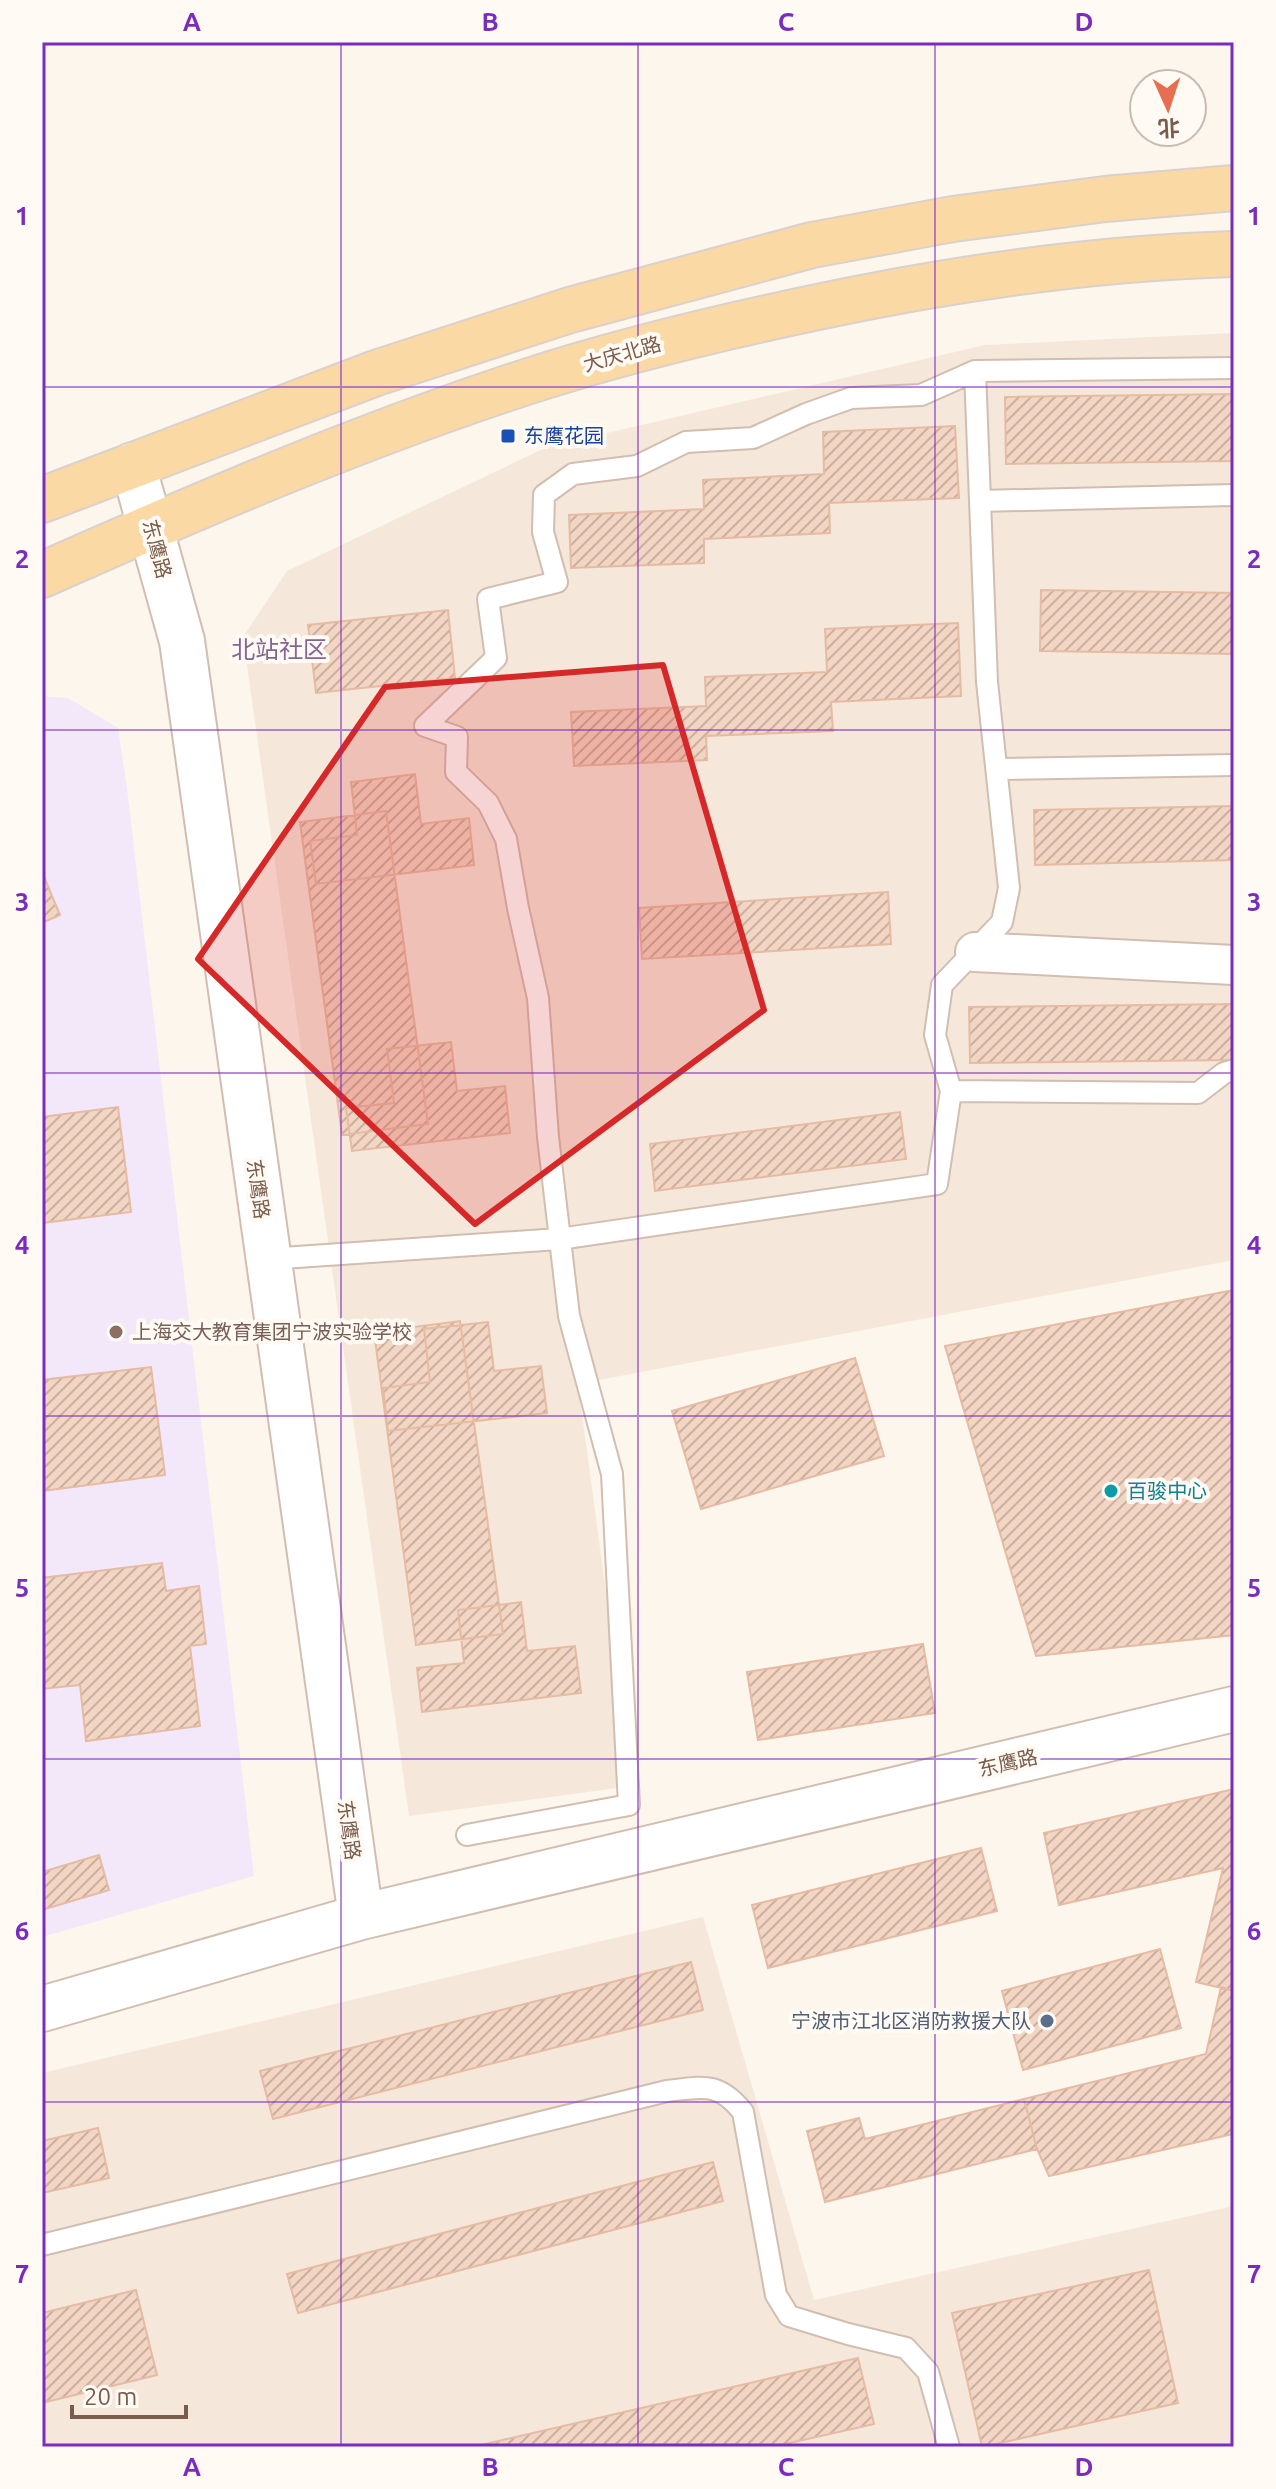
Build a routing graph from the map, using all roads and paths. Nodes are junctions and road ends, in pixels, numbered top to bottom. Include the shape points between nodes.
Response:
1 (1234, 188) edge
2 (1234, 254) edge
3 (1234, 368) edge
4 (975, 371) junction
5 (133, 465) junction
6 (1234, 495) edge
7 (42, 500) edge
8 (980, 501) junction
9 (151, 527) junction
10 (42, 575) edge
11 (1234, 765) edge
12 (997, 769) junction
13 (975, 952) junction
14 (1234, 965) edge
15 (1234, 1070) edge
16 (951, 1091) junction
17 (559, 1239) junction
18 (268, 1259) junction
19 (1234, 1709) edge
20 (467, 1835) dead end
21 (361, 1917) junction
22 (42, 2009) edge
23 (42, 2245) edge
24 (949, 2447) edge

1 - 5 main road via 953,219 812,245 570,310 376,373
2 - 9 main road, 大庆北路 via 1062,264 906,288 709,330 530,381 388,431
3 - 4 lane
4 - 8 lane
4 - 17 lane via 921,395 851,398 753,438 686,442 637,466 573,474 544,495 543,532 557,582 488,599 496,658 425,726 457,737 456,772 488,803 506,839 538,998
5 - 7 main road
5 - 9 street, 东鹰路
6 - 8 lane
8 - 12 lane via 987,682
9 - 10 main road, 大庆北路
9 - 18 street, 东鹰路 via 182,641
11 - 12 lane
12 - 13 lane via 1009,888 1002,922
13 - 14 street
13 - 16 lane via 942,985 935,1035
15 - 16 lane via 1198,1093
16 - 17 lane via 937,1184
17 - 18 lane
17 - 20 lane via 569,1316 612,1474 629,1805
18 - 21 street, 东鹰路
19 - 21 street, 东鹰路
21 - 22 street, 东鹰路
23 - 24 lane via 667,2091 703,2087 729,2094 743,2112 776,2295 789,2316 906,2348 928,2372

